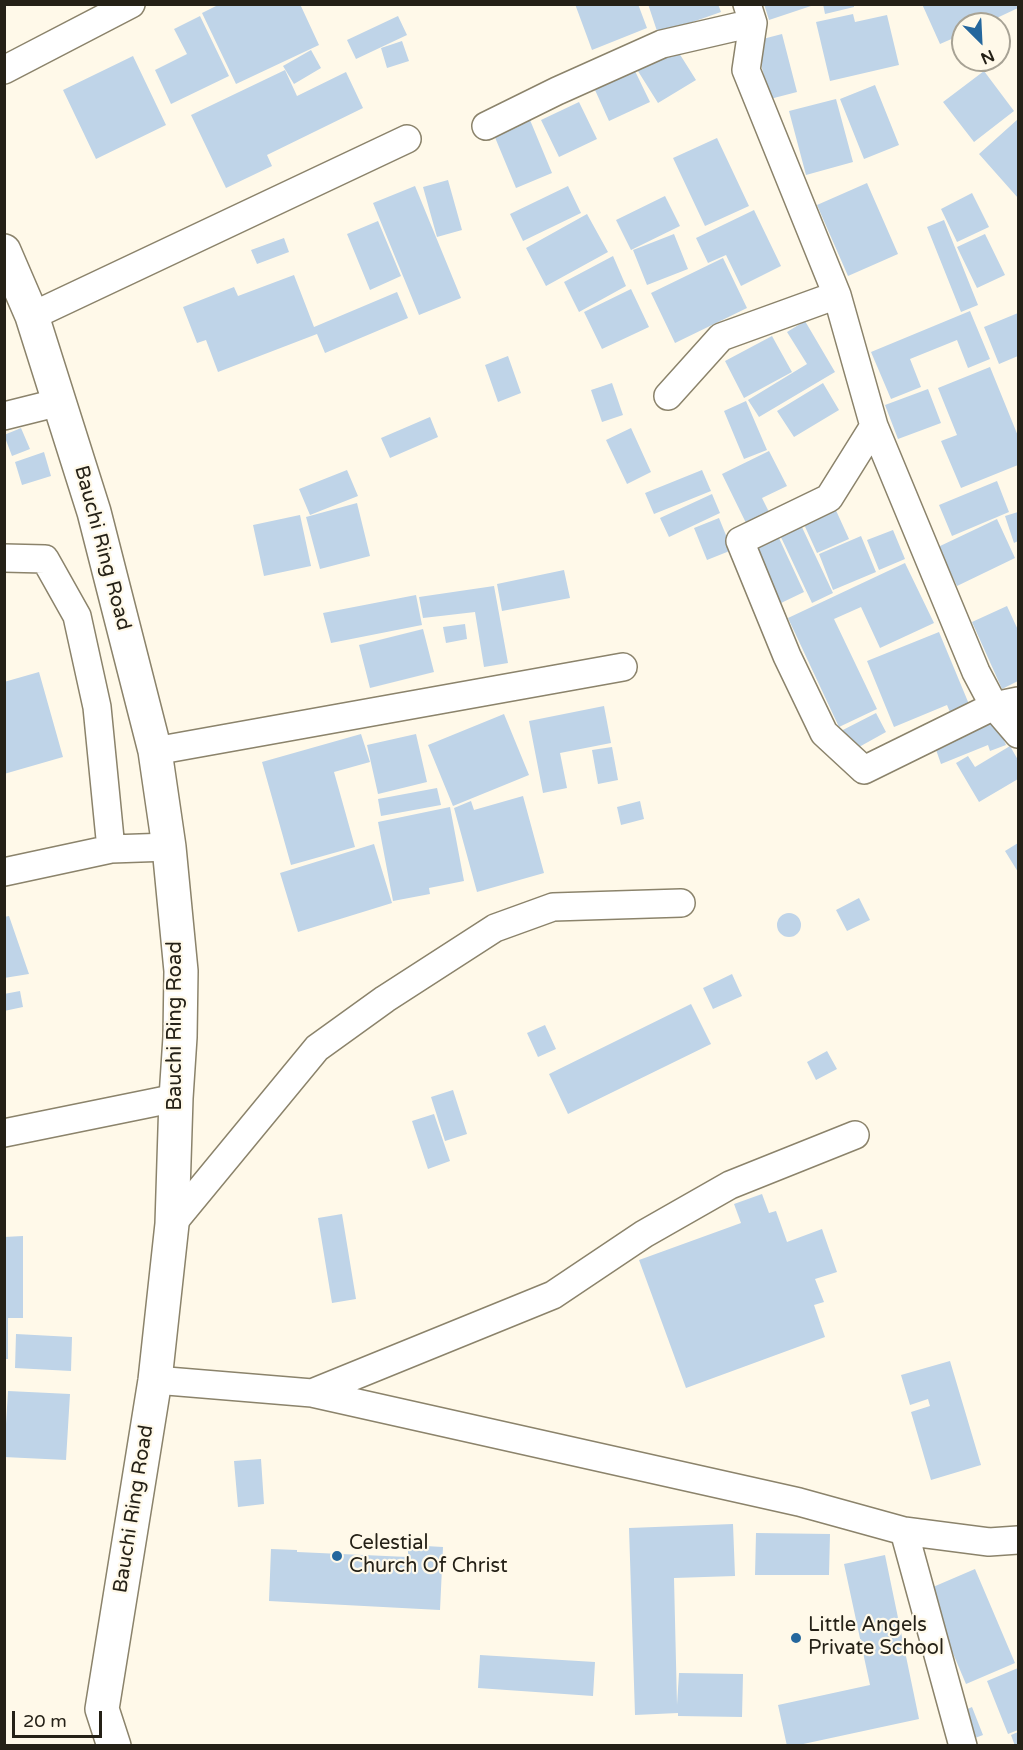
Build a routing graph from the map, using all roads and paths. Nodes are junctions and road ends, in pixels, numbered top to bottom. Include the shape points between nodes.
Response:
1 (131, 4) edge
2 (750, 14) edge
3 (4, 70) edge
4 (486, 126) dead end
5 (407, 139) dead end
6 (4, 251) edge
7 (837, 295) junction
8 (32, 316) junction
9 (668, 396) dead end
10 (60, 402) junction
11 (4, 416) edge
12 (874, 426) junction
13 (4, 558) edge
14 (623, 666) dead end
15 (1006, 703) edge
16 (1018, 735) edge
17 (155, 751) junction
18 (169, 847) junction
19 (111, 849) junction
20 (4, 872) edge
21 (681, 903) dead end
22 (176, 1098) junction
23 (4, 1133) edge
24 (855, 1135) dead end
25 (172, 1224) junction
26 (155, 1380) junction
27 (312, 1393) junction
28 (904, 1531) junction
29 (1018, 1540) edge
30 (114, 1746) edge
31 (963, 1746) edge

1 - 3 street
2 - 4 street via 662,44
2 - 7 street via 746,70
5 - 8 street
6 - 8 main road, Bauchi Ring Road
7 - 9 street via 721,337
7 - 12 street
8 - 10 main road, Bauchi Ring Road
10 - 11 street
10 - 17 main road, Bauchi Ring Road via 94,512
12 - 15 street via 976,672
12 - 15 street via 829,498 740,541 787,656 824,733 864,770
13 - 19 street via 45,559 77,616 97,707
14 - 17 street
15 - 16 street
17 - 18 main road, Bauchi Ring Road
18 - 19 street
18 - 22 main road, Bauchi Ring Road via 181,972
19 - 20 street
21 - 25 street via 552,907 495,928 317,1048
22 - 23 street
22 - 25 main road, Bauchi Ring Road
24 - 27 street via 730,1185 644,1234 553,1295
25 - 26 main road, Bauchi Ring Road
26 - 27 street
26 - 30 main road, Bauchi Ring Road via 102,1709
27 - 28 street via 787,1500
28 - 29 street via 988,1542
28 - 31 street

